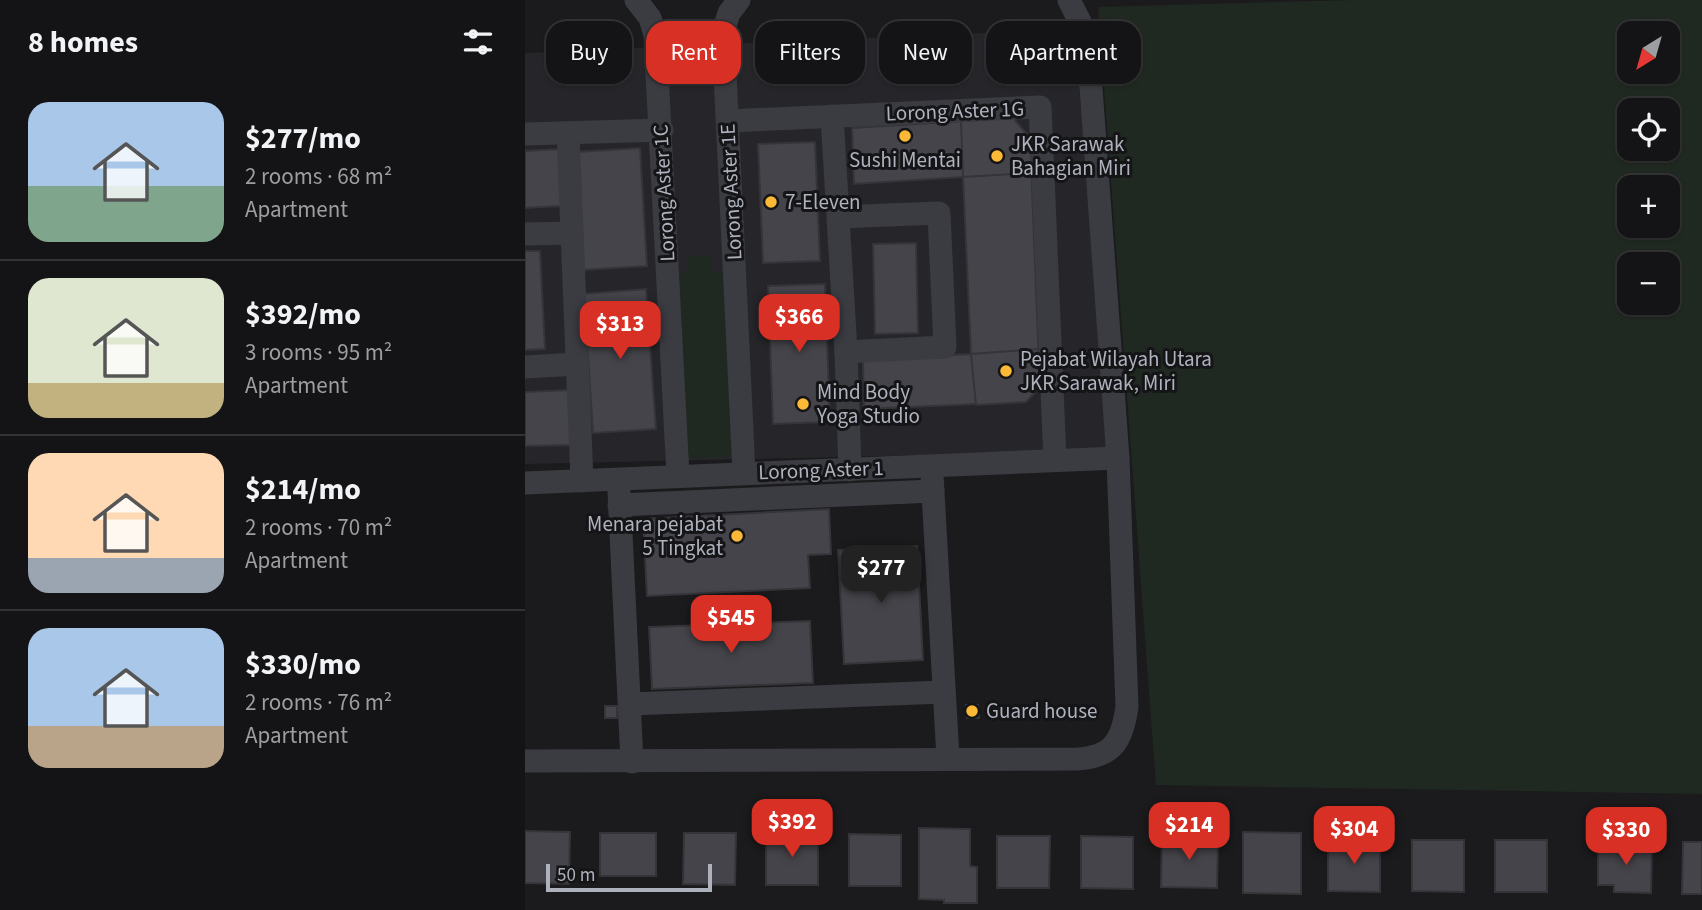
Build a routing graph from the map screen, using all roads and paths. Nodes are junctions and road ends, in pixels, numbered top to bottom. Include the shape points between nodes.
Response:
1 (636, 0) edge
2 (739, 0) edge
3 (1069, 0) edge
4 (832, 116) junction
5 (728, 121) junction
6 (661, 130) junction
7 (568, 133) junction
8 (525, 134) edge
9 (839, 216) junction
10 (572, 233) junction
11 (525, 234) edge
12 (846, 352) junction
13 (577, 364) junction
14 (525, 367) edge
15 (1118, 458) junction
16 (1055, 460) junction
17 (931, 466) junction
18 (850, 470) junction
19 (744, 473) junction
20 (678, 476) junction
21 (618, 480) junction
22 (582, 481) junction
23 (525, 483) edge
24 (933, 491) junction
25 (619, 505) junction
26 (944, 692) junction
27 (630, 704) junction
28 (948, 758) junction
29 (525, 761) edge
30 (632, 762) junction

1 - 6 lane, Lorong Aster 1C via 650,18 655,35
2 - 5 lane, Lorong Aster 1E via 723,33
3 - 15 lane via 1082,26 1091,88
4 - 5 lane, Lorong Aster 1G
4 - 9 lane
4 - 16 lane, Lorong Aster 1G via 1040,107
5 - 19 lane, Lorong Aster 1E
6 - 7 lane
6 - 20 lane, Lorong Aster 1C
7 - 8 lane
7 - 10 lane
9 - 12 lane
9 - 12 lane via 939,213 945,347
10 - 11 lane
10 - 13 lane
12 - 18 lane
13 - 14 lane
13 - 22 lane
15 - 16 lane, Lorong Aster 1
15 - 28 lane via 1124,728 1106,753 1095,758
16 - 17 lane, Lorong Aster 1
17 - 18 lane, Lorong Aster 1
17 - 24 lane
18 - 19 lane, Lorong Aster 1
19 - 20 lane, Lorong Aster 1
20 - 21 lane, Lorong Aster 1
21 - 22 lane, Lorong Aster 1
21 - 25 lane
22 - 23 lane, Lorong Aster 1
24 - 25 lane
24 - 26 lane
25 - 27 lane
26 - 27 lane
26 - 28 lane
27 - 30 lane
28 - 30 lane
29 - 30 lane

